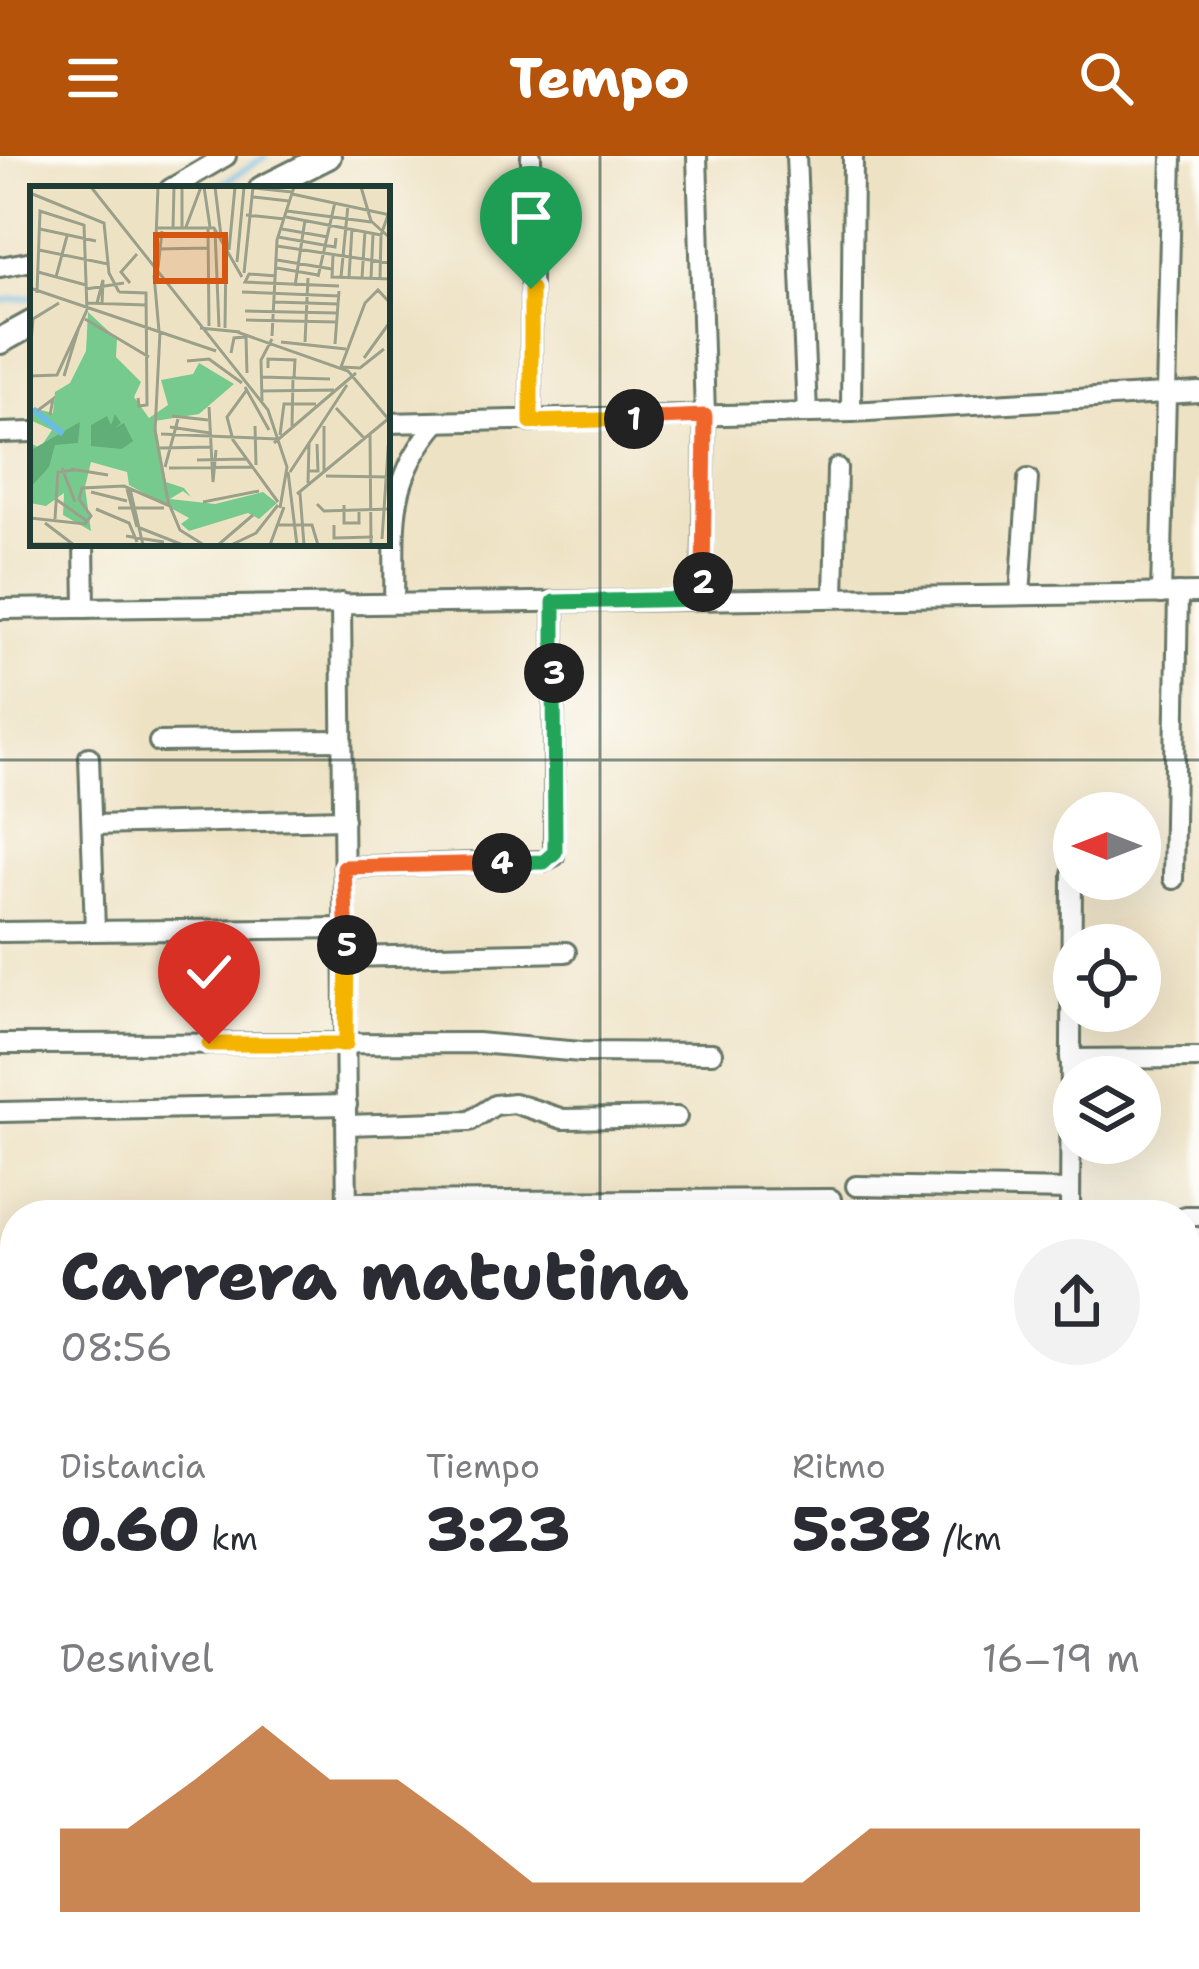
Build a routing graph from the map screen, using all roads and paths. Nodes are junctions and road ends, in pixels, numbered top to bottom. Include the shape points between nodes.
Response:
1 (226, 156) edge
2 (328, 156) edge
3 (531, 156) edge
4 (697, 156) edge
5 (796, 156) edge
6 (853, 156) edge
7 (1172, 156) edge
8 (175, 186) edge
9 (268, 186) edge
10 (30, 262) edge
11 (0, 267) edge
12 (30, 324) edge
13 (0, 340) edge
14 (1199, 392) edge
15 (1165, 394) junction
16 (850, 412) junction
17 (807, 413) junction
18 (705, 416) junction
19 (438, 422) junction
20 (531, 422) junction
21 (390, 423) edge
22 (30, 432) edge
23 (0, 433) edge
24 (837, 468) dead end
25 (1028, 479) dead end
26 (84, 546) edge
27 (1199, 593) edge
28 (1169, 594) junction
29 (1020, 595) junction
30 (834, 597) junction
31 (702, 599) junction
32 (554, 602) junction
33 (341, 603) junction
34 (394, 603) junction
35 (85, 608) junction
36 (0, 609) edge
37 (342, 740) junction
38 (159, 742) dead end
39 (89, 757) dead end
40 (344, 819) junction
41 (92, 825) junction
42 (344, 867) junction
43 (1173, 879) dead end
44 (1072, 900) edge
45 (346, 928) junction
46 (95, 930) junction
47 (0, 932) edge
48 (566, 952) dead end
49 (347, 957) junction
50 (346, 1044) junction
51 (0, 1045) edge
52 (712, 1053) dead end
53 (1070, 1056) edge
54 (1161, 1058) edge
55 (1199, 1058) edge
56 (0, 1112) edge
57 (347, 1115) junction
58 (677, 1117) dead end
59 (1070, 1164) edge
60 (856, 1186) dead end
61 (1070, 1190) junction
62 (832, 1199) dead end
63 (347, 1200) edge
64 (778, 1200) edge
65 (1070, 1200) edge

1 - 8 street
2 - 9 main road
3 - 20 street
4 - 18 street
5 - 17 street
6 - 16 street
7 - 15 street
10 - 11 street
12 - 13 main road
14 - 15 street
15 - 16 street
15 - 28 street
16 - 17 street
17 - 18 street
18 - 20 street
18 - 31 street
19 - 20 street
19 - 21 street
19 - 34 street via 399,483
22 - 23 street
24 - 30 street
25 - 29 street
26 - 35 street
27 - 28 street
28 - 29 street
28 - 43 street
29 - 30 street
30 - 31 street
31 - 32 street
32 - 34 street
32 - 42 street via 554,856
33 - 34 street
33 - 35 street
33 - 37 street
35 - 36 street
37 - 38 street
37 - 40 street
39 - 41 street
40 - 41 street
40 - 42 street
41 - 46 street
42 - 45 street
44 - 53 street
45 - 46 street
45 - 49 street
46 - 47 street
48 - 49 street
49 - 50 street
50 - 51 street
50 - 52 street
50 - 57 street
54 - 55 street
56 - 57 street
57 - 58 street via 470,1121 514,1103 563,1120
57 - 63 street
59 - 61 street
60 - 61 street
61 - 65 street
62 - 64 street

